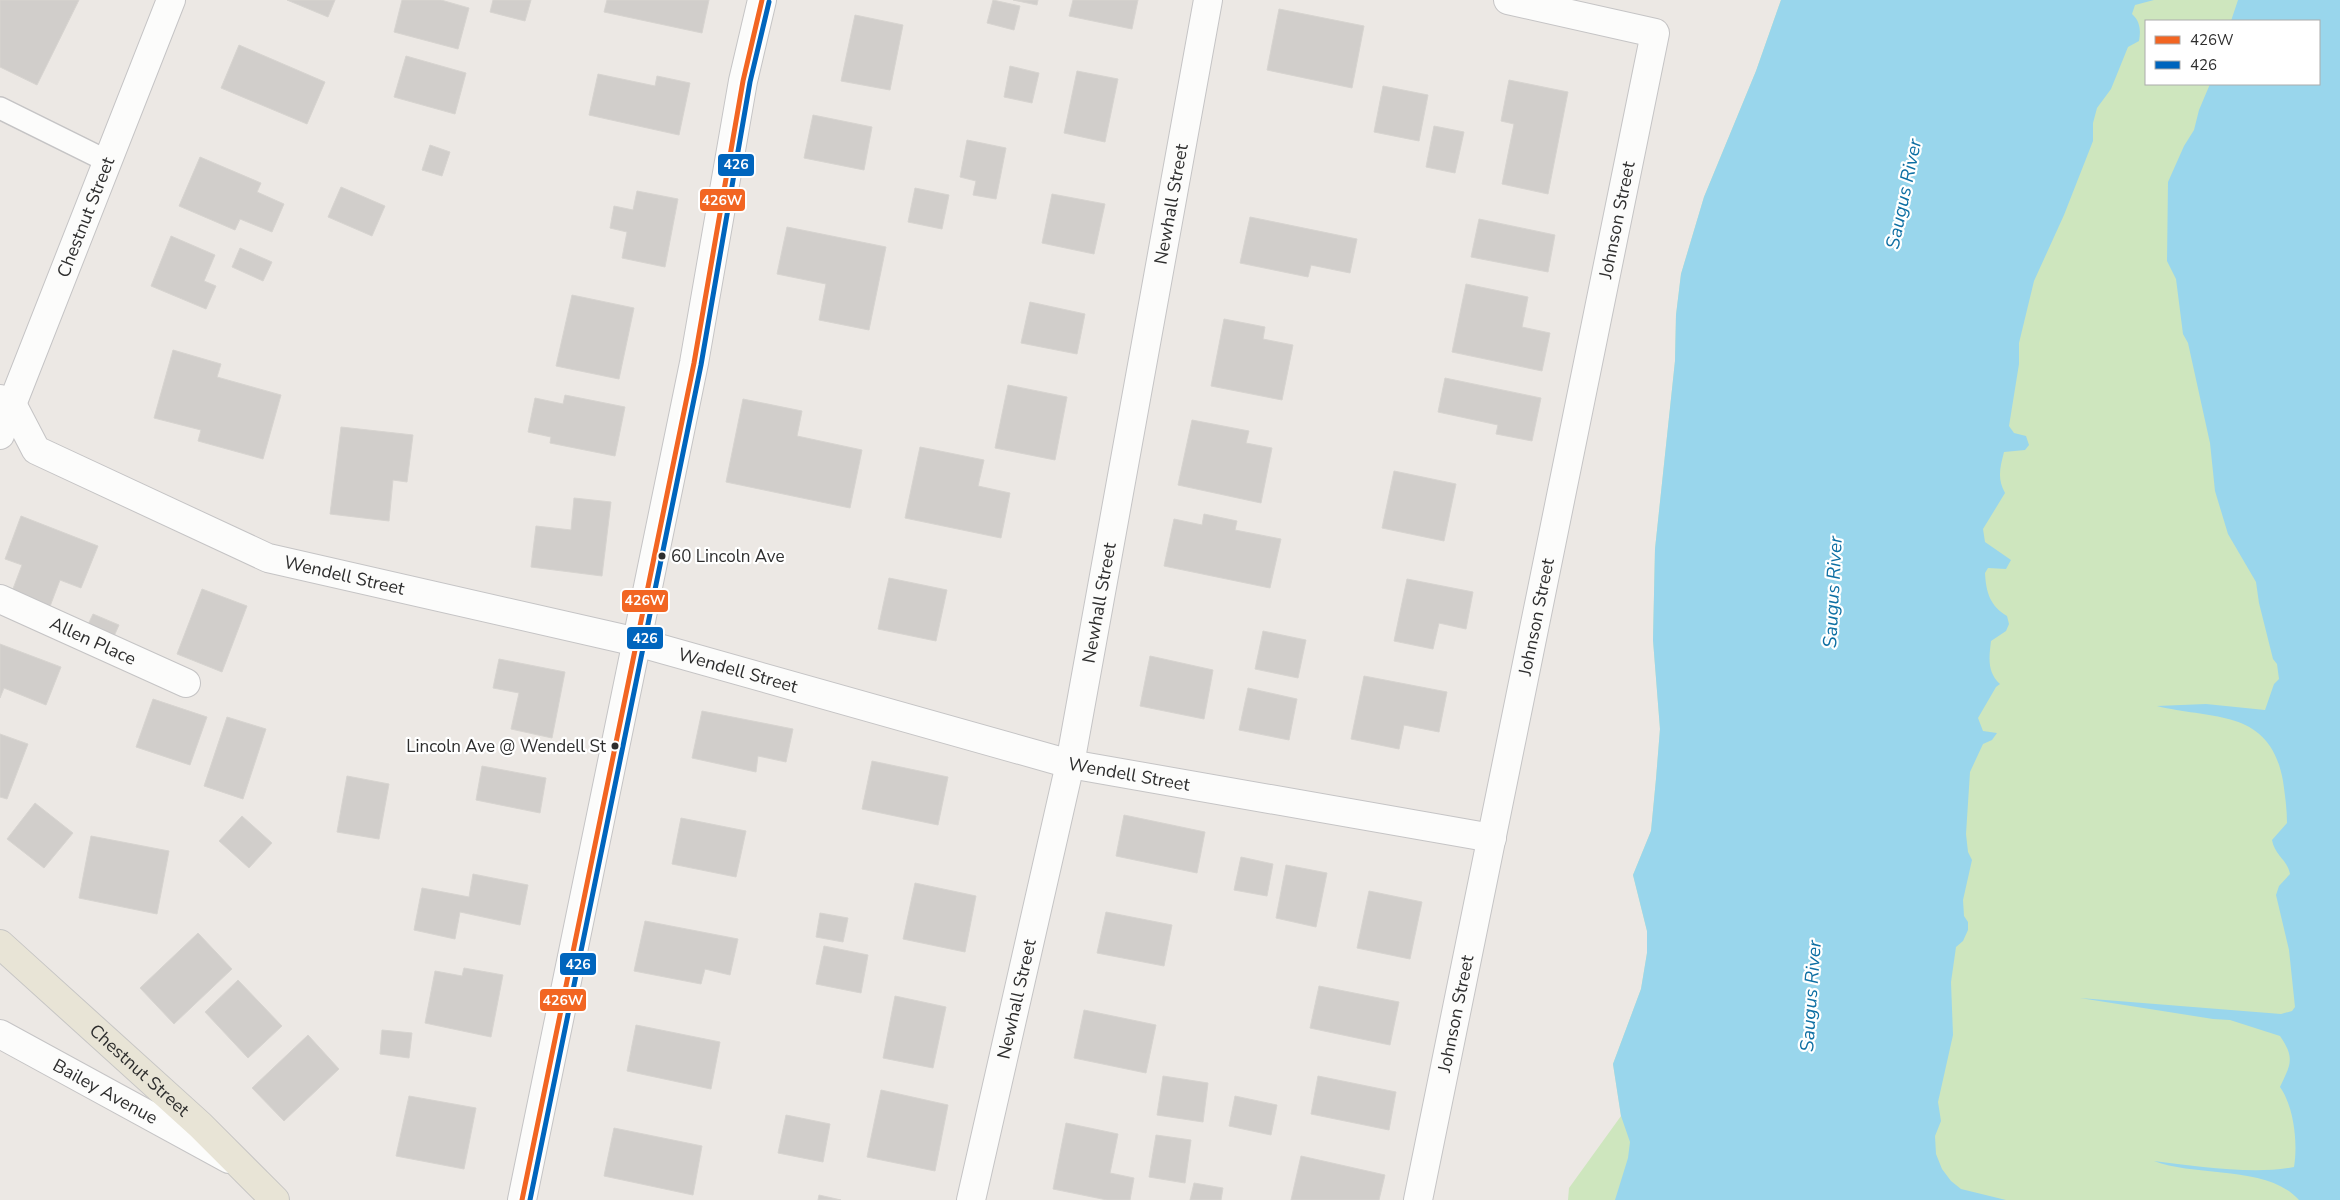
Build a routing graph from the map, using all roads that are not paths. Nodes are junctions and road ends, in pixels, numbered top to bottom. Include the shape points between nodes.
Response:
1 (171, 0) edge
2 (762, 0) edge
3 (1208, 0) edge
4 (1508, 0) edge
5 (0, 108) edge
6 (108, 161) junction
7 (6, 401) edge
8 (0, 434) edge
9 (0, 599) edge
10 (638, 642) junction
11 (186, 683) dead end
12 (1070, 764) junction
13 (1492, 838) junction
14 (0, 944) edge
15 (0, 1034) edge
16 (237, 1163) junction
17 (275, 1200) edge
18 (522, 1200) edge
19 (971, 1200) edge
20 (1418, 1200) edge

1 - 6 street, Chestnut Street
2 - 10 street via 743,81 694,363
3 - 12 street, Newhall Street
4 - 13 street, Johnson Street via 1655,34
5 - 6 lane
6 - 7 street, Chestnut Street
7 - 8 street, Chestnut Street
7 - 10 street, Wendell Street via 36,450 268,558
9 - 11 street, Allen Place
10 - 12 street, Wendell Street
10 - 18 street
12 - 13 street, Wendell Street
12 - 19 street, Newhall Street
13 - 20 street, Johnson Street
14 - 16 main road, Chestnut Street via 200,1125
15 - 16 street, Bailey Avenue
16 - 17 main road, Chestnut Street

